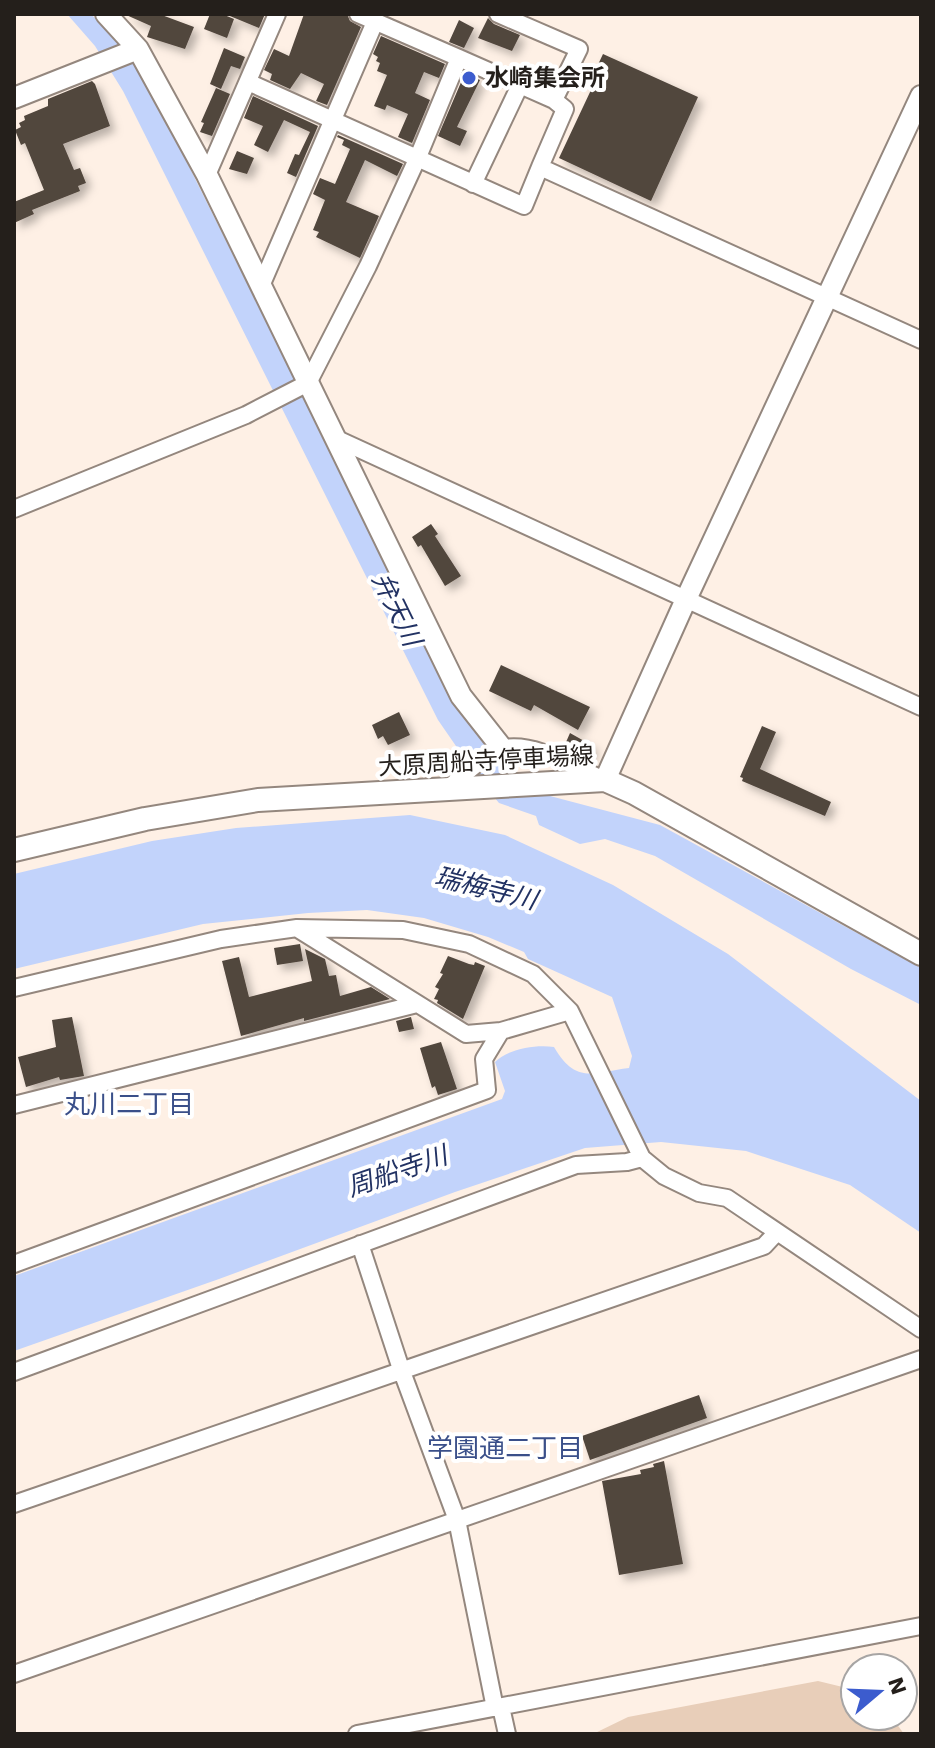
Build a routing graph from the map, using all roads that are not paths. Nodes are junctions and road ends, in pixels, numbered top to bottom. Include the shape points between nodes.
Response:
1 (106, 14) edge
2 (277, 14) edge
3 (358, 14) edge
4 (498, 14) edge
5 (375, 22) junction
6 (138, 49) junction
7 (459, 58) junction
8 (248, 82) junction
9 (520, 85) junction
10 (921, 96) edge
11 (14, 98) edge
12 (554, 100) junction
13 (333, 119) junction
14 (418, 157) junction
15 (540, 167) junction
16 (207, 175) junction
17 (473, 184) junction
18 (261, 286) junction
19 (828, 296) junction
20 (921, 340) edge
21 (308, 383) junction
22 (335, 438) junction
23 (14, 509) edge
24 (687, 597) junction
25 (921, 707) edge
26 (502, 748) junction
27 (474, 779) junction
28 (605, 780) junction
29 (14, 850) edge
30 (297, 928) junction
31 (921, 954) edge
32 (14, 988) edge
33 (417, 1004) junction
34 (570, 1011) junction
35 (501, 1031) junction
36 (14, 1105) edge
37 (642, 1158) junction
38 (777, 1232) junction
39 (360, 1244) junction
40 (14, 1264) edge
41 (921, 1329) edge
42 (921, 1359) edge
43 (401, 1369) junction
44 (14, 1372) edge
45 (14, 1504) edge
46 (457, 1520) junction
47 (921, 1626) edge
48 (14, 1674) edge
49 (498, 1707) junction
50 (357, 1734) edge
51 (507, 1734) edge

1 - 6 street
2 - 8 street
3 - 5 street
4 - 12 street via 579,49
5 - 7 street
5 - 13 street
6 - 11 street
6 - 16 street
7 - 9 street
7 - 14 street
8 - 13 street
8 - 16 street
9 - 12 street
9 - 17 street
10 - 19 street
12 - 15 street via 565,109
13 - 14 street
13 - 18 street
14 - 17 street
14 - 21 street
15 - 17 street via 524,206
15 - 19 street
16 - 18 street
18 - 21 street
19 - 20 street
19 - 24 street
21 - 22 street
21 - 23 street via 246,415
22 - 24 street
22 - 26 street via 461,696
24 - 25 street
24 - 28 street
26 - 27 street
26 - 28 street via 528,749
27 - 28 main road, 大原周船寺停車場線
27 - 29 main road, 大原周船寺停車場線 via 449,788 225,804
28 - 31 main road, 大原周船寺停車場線
30 - 32 street via 221,939
30 - 33 street
30 - 34 street via 403,930 469,944 533,974
33 - 35 street via 466,1034
33 - 36 street
34 - 35 street
34 - 37 street
35 - 40 street via 484,1059 487,1090
37 - 38 street via 699,1193 727,1198
37 - 39 street via 576,1165
38 - 41 street
38 - 43 street via 764,1246
39 - 43 street
39 - 44 street
42 - 46 street
43 - 45 street
43 - 46 street
46 - 48 street
46 - 49 street
47 - 49 street
49 - 50 street
49 - 51 street

